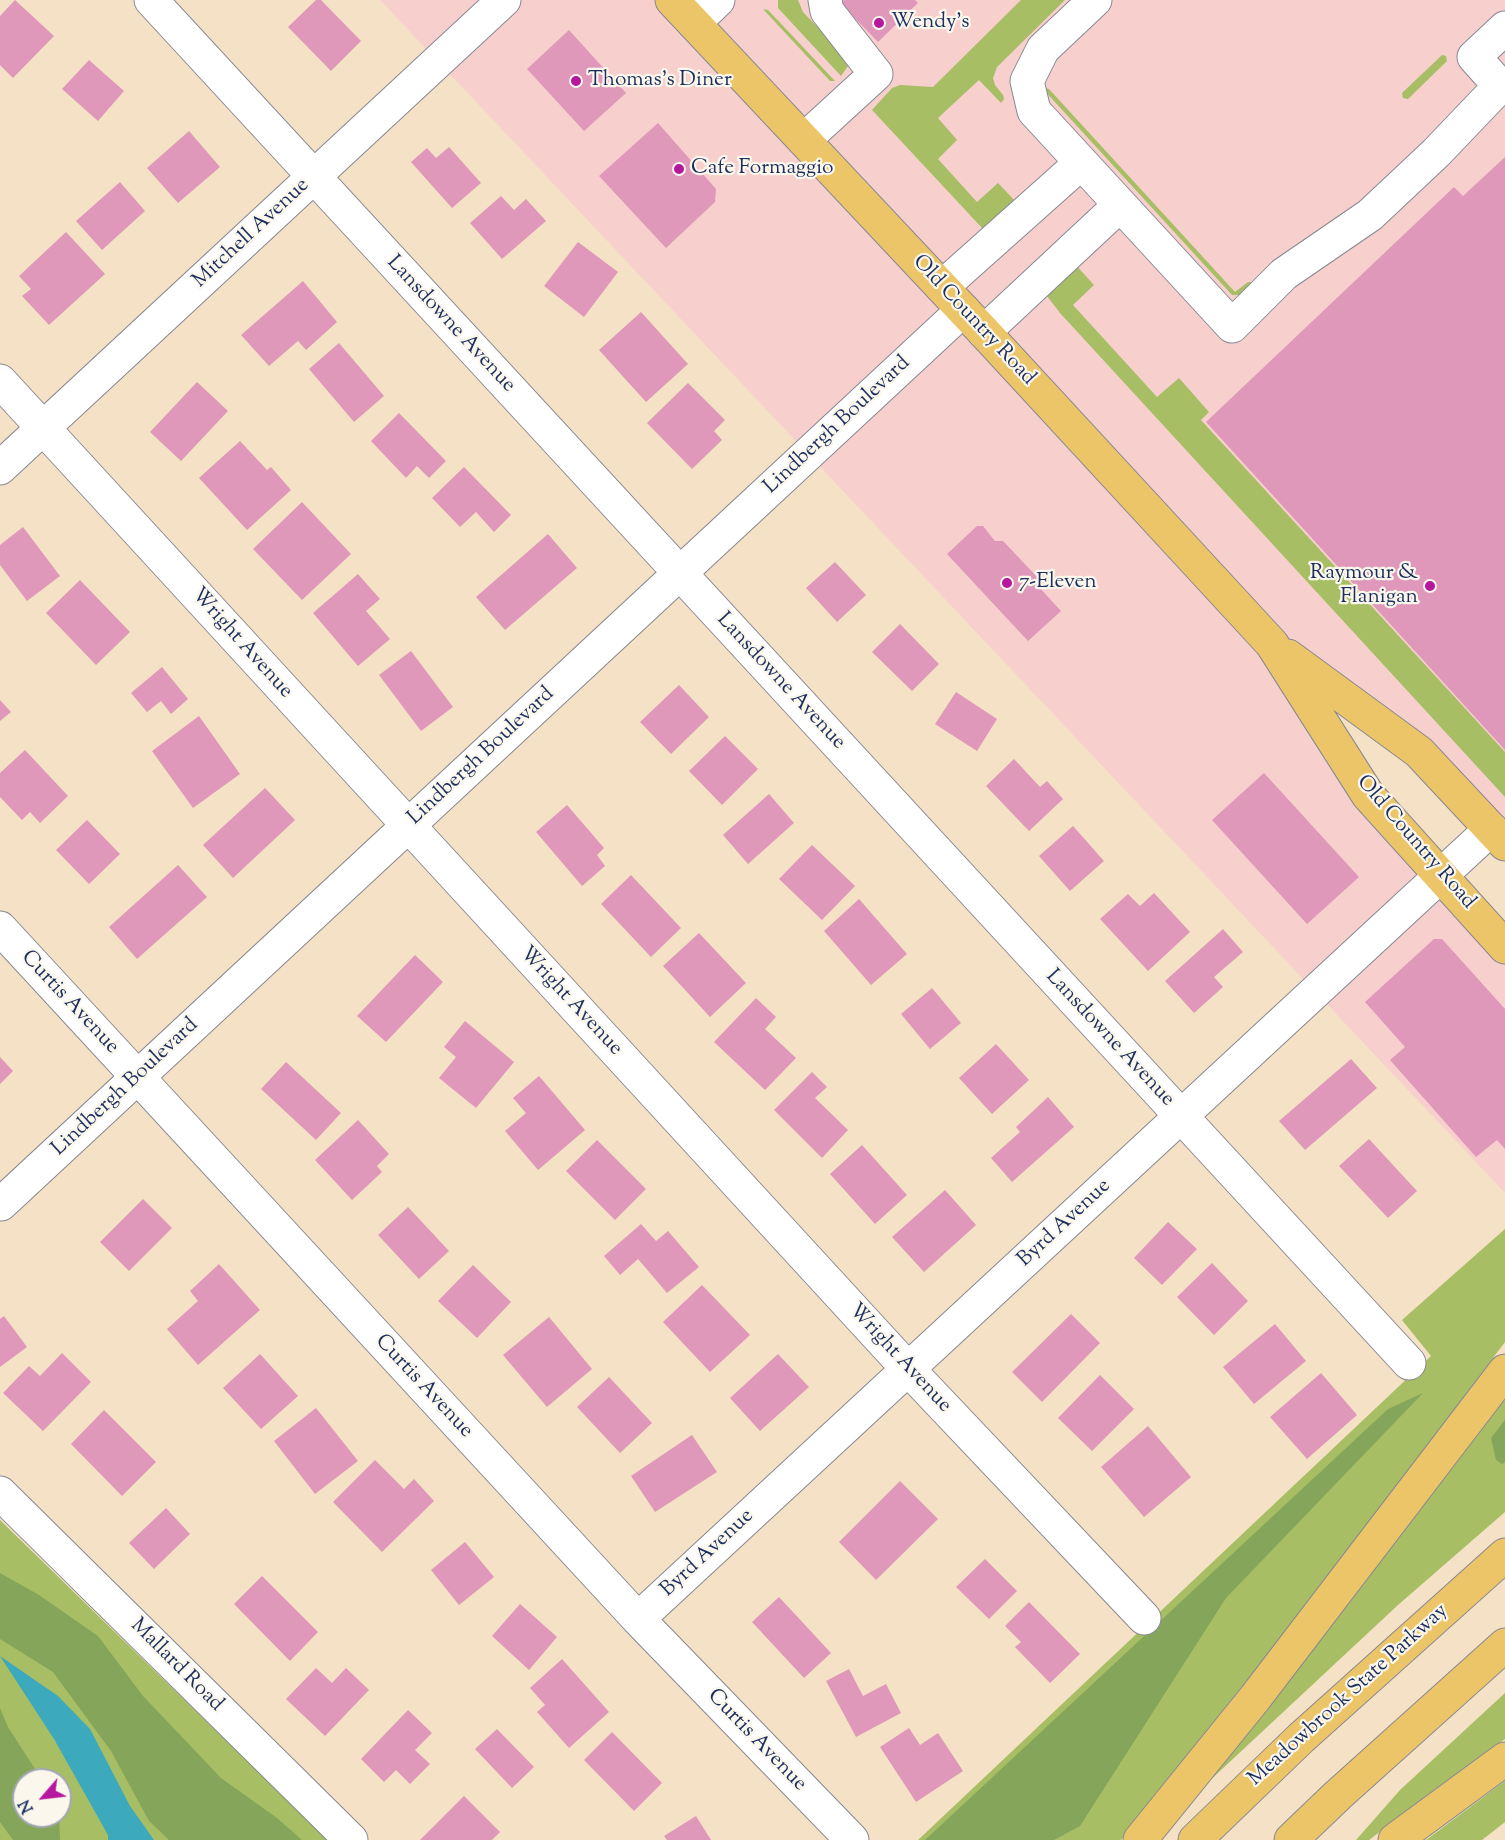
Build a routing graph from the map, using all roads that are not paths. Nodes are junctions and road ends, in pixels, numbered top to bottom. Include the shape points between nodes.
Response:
1 (152, 0) edge
2 (504, 0) edge
3 (718, 0) edge
4 (825, 0) edge
5 (1095, 0) edge
6 (683, 11) edge
7 (1505, 28) edge
8 (804, 140) junction
9 (1082, 163) junction
10 (313, 177) junction
11 (1120, 205) junction
12 (963, 310) junction
13 (0, 381) edge
14 (43, 428) junction
15 (0, 468) edge
16 (680, 574) junction
17 (1272, 644) junction
18 (408, 826) junction
19 (1498, 836) edge
20 (1441, 875) junction
21 (0, 928) edge
22 (1505, 947) edge
23 (137, 1078) junction
24 (1180, 1117) junction
25 (1, 1204) edge
26 (1409, 1363) dead end
27 (908, 1369) junction
28 (1505, 1371) edge
29 (0, 1493) edge
30 (1505, 1555) edge
31 (1144, 1618) dead end
32 (638, 1619) junction
33 (1505, 1646) edge
34 (1505, 1759) edge
35 (351, 1840) edge
36 (852, 1840) edge
37 (1140, 1840) edge
38 (1195, 1840) edge
39 (1291, 1840) edge
40 (1395, 1840) edge

1 - 10 street, Lansdowne Avenue
2 - 10 street, Mitchell Avenue
3 - 6 street
4 - 8 street via 826,12 876,74
5 - 9 street via 1043,49 1027,81 1034,111
6 - 8 main road, Old Country Road
7 - 11 street via 1474,57 1500,86 1370,215 1284,274 1232,326
8 - 12 main road, Old Country Road
9 - 11 street
9 - 12 street
10 - 14 street, Mitchell Avenue
10 - 16 street, Lansdowne Avenue
11 - 12 street
12 - 16 street, Lindbergh Boulevard
12 - 17 main road, Old Country Road
13 - 14 street, Wright Avenue
14 - 15 street, Mitchell Avenue
14 - 18 street, Wright Avenue
16 - 18 street, Lindbergh Boulevard
16 - 24 street, Lansdowne Avenue
17 - 19 main road, Old Country Road via 1419,752
17 - 20 main road, Old Country Road via 1368,795
18 - 23 street, Lindbergh Boulevard
18 - 27 street, Wright Avenue
19 - 20 street, Byrd Avenue
20 - 22 main road, Old Country Road
20 - 24 street, Byrd Avenue
21 - 23 street, Curtis Avenue
23 - 25 street, Lindbergh Boulevard
23 - 32 street, Curtis Avenue
24 - 26 street, Lansdowne Avenue
24 - 27 street, Byrd Avenue
27 - 31 street, Wright Avenue
27 - 32 street, Byrd Avenue
28 - 37 main road via 1255,1698
29 - 35 street, Mallard Road
30 - 38 main road, Meadowbrook State Parkway via 1301,1738
32 - 36 street, Curtis Avenue
33 - 39 main road
34 - 40 main road

